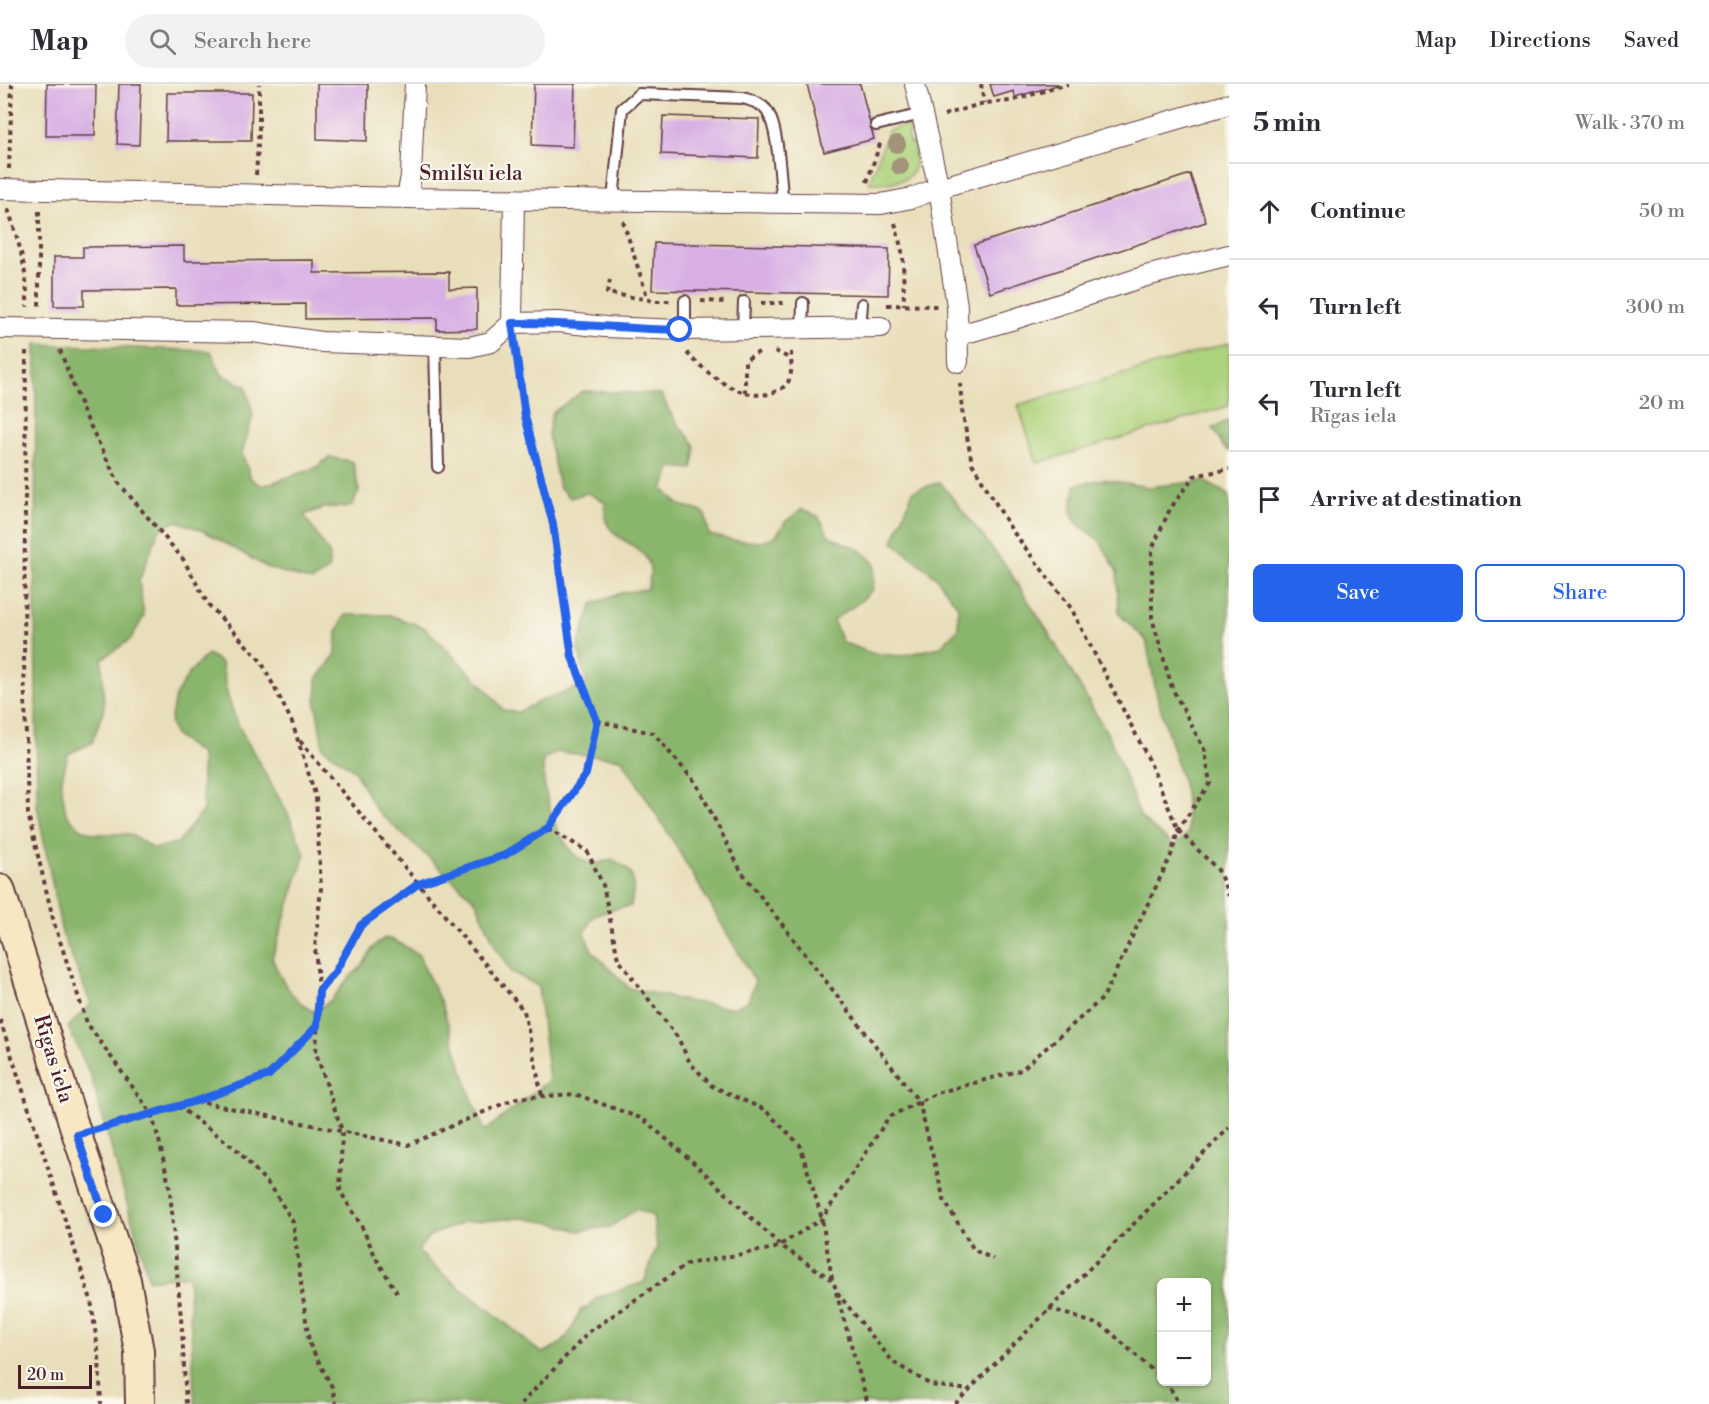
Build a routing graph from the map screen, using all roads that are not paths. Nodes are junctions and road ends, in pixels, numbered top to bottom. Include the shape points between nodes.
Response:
1 (415, 84) edge
2 (915, 84) edge
3 (1229, 104) edge
4 (929, 115) junction
5 (880, 124) road end
6 (939, 188) junction
7 (4, 189) edge
8 (407, 198) junction
9 (514, 199) junction
10 (613, 200) junction
11 (783, 204) junction
12 (1229, 255) edge
13 (685, 301) dead end
14 (744, 302) dead end
15 (803, 303) dead end
16 (861, 304) dead end
17 (512, 323) junction
18 (0, 327) edge
19 (860, 327) junction
20 (881, 327) dead end
21 (796, 328) junction
22 (743, 329) junction
23 (683, 330) junction
24 (956, 336) junction
25 (435, 346) junction
26 (958, 362) road end
27 (438, 467) dead end
28 (0, 889) edge
29 (140, 1404) edge

1 - 8 street
2 - 4 street
3 - 6 street, Smilšu iela
4 - 5 lane
4 - 6 street
6 - 11 street, Smilšu iela via 881,204
6 - 24 street via 957,306
7 - 8 street, Smilšu iela
8 - 9 street, Smilšu iela
9 - 10 street, Smilšu iela
9 - 17 street
10 - 11 street, Smilšu iela
10 - 11 lane via 622,109 639,94 758,103 773,126
12 - 24 street via 1146,276
13 - 23 lane
14 - 22 lane
15 - 21 lane
16 - 19 lane
17 - 23 street
17 - 25 street via 490,342 469,347
18 - 25 street via 254,332 321,342
19 - 20 street
19 - 21 street
21 - 22 street
22 - 23 street
24 - 26 street
25 - 27 lane
28 - 29 main road, Rīgas iela via 126,1280 139,1351

